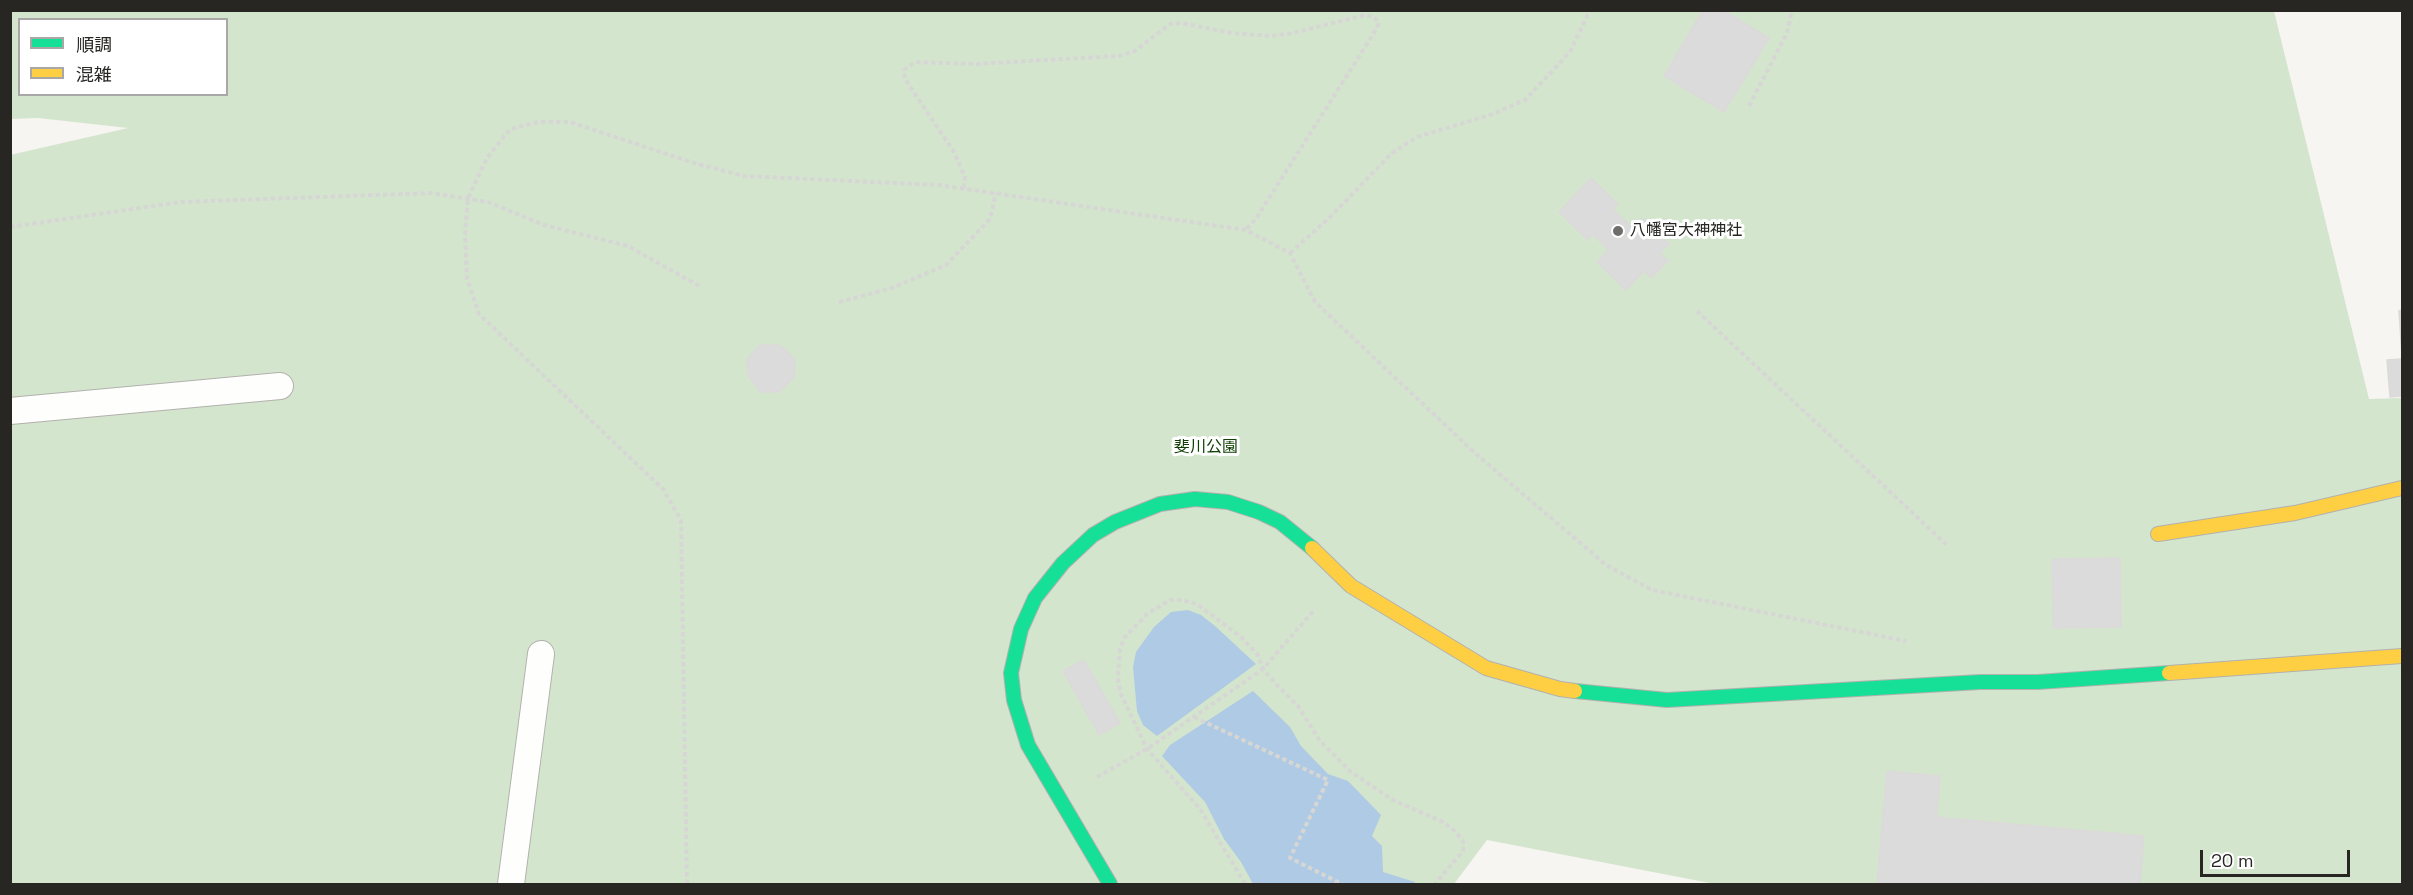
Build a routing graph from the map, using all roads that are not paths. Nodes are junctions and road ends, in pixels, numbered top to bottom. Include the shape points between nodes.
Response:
1 (280, 386) dead end
2 (10, 411) edge
3 (2403, 488) edge
4 (2158, 534) dead end
5 (541, 654) dead end
6 (2403, 656) edge
7 (511, 885) edge
8 (1110, 885) edge

1 - 2 lane
3 - 4 street via 2295,513
5 - 7 lane
6 - 8 street via 2038,682 1667,700 1560,689 1486,668 1351,586 1280,522 1259,512 1228,502 1195,499 1160,504 1093,535 1063,563 1035,598 1021,629 1011,673 1014,700 1028,745

